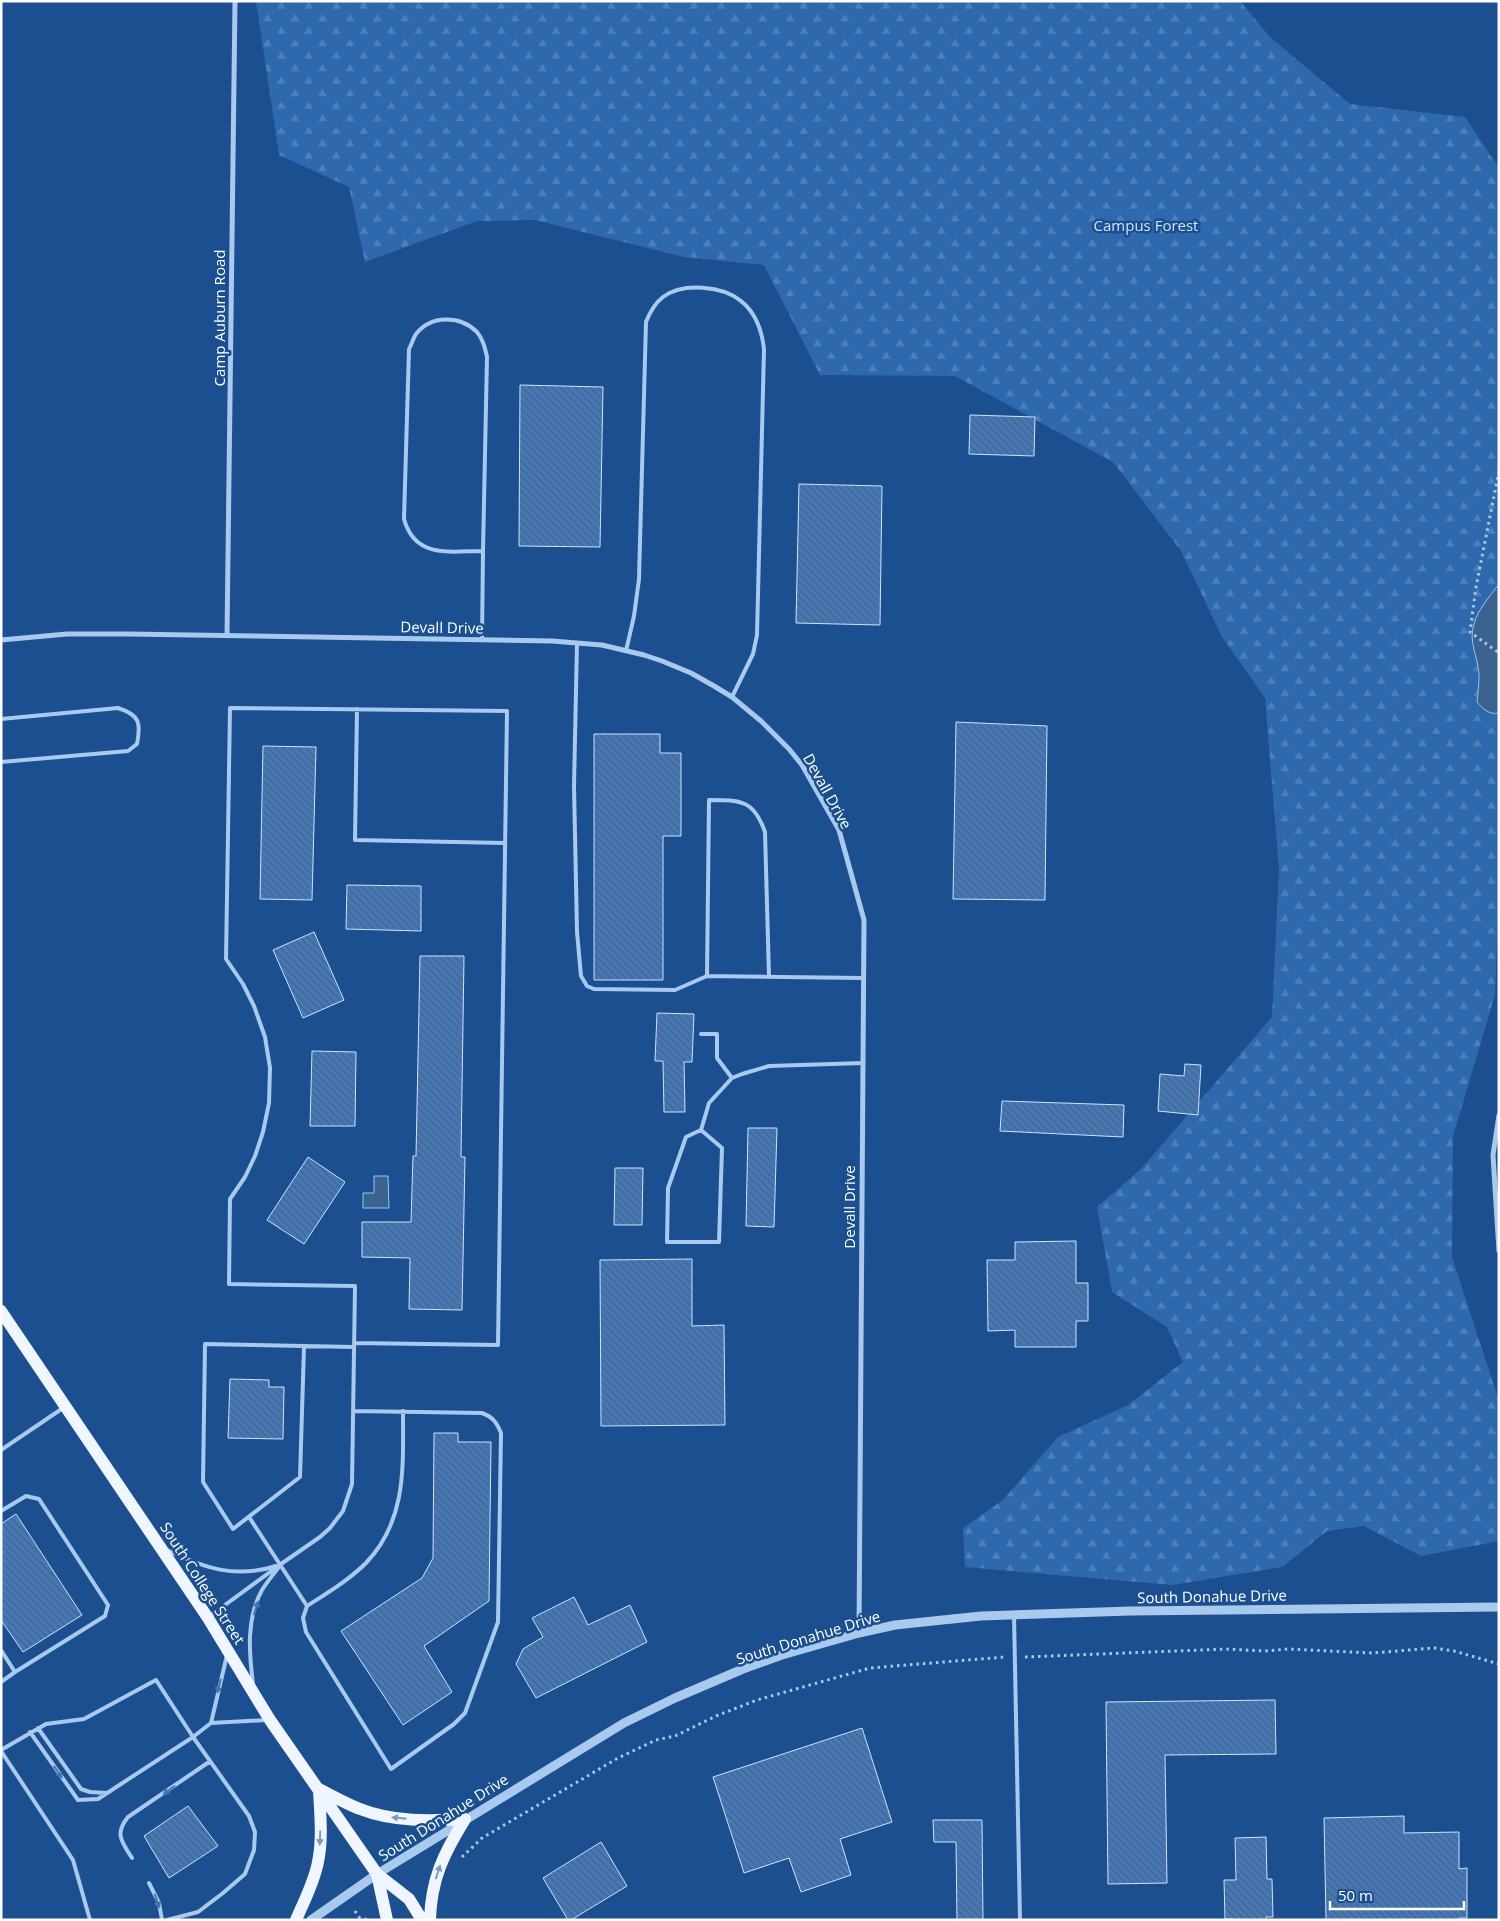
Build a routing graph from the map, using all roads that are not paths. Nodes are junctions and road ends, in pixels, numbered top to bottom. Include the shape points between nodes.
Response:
1 (235, 1) edge
2 (482, 552) junction
3 (227, 636) junction
4 (1, 640) edge
5 (482, 640) junction
6 (577, 643) junction
7 (626, 651) junction
8 (732, 697) junction
9 (357, 709) junction
10 (1, 719) edge
11 (1, 762) edge
12 (505, 843) junction
13 (708, 976) junction
14 (769, 977) junction
15 (863, 978) junction
16 (701, 1034) dead end
17 (863, 1063) junction
18 (732, 1078) junction
19 (1499, 1115) edge
20 (701, 1130) junction
21 (1499, 1251) edge
22 (1, 1311) edge
23 (354, 1345) junction
24 (304, 1347) junction
25 (64, 1407) junction
26 (354, 1411) junction
27 (403, 1411) junction
28 (2, 1449) edge
29 (1, 1510) edge
30 (249, 1517) junction
31 (160, 1547) junction
32 (280, 1564) junction
33 (307, 1606) junction
34 (1499, 1607) edge
35 (1014, 1615) junction
36 (208, 1618) junction
37 (859, 1633) junction
38 (1, 1650) edge
39 (228, 1650) junction
40 (15, 1672) junction
41 (1, 1682) edge
42 (253, 1691) junction
43 (270, 1720) junction
44 (211, 1723) junction
45 (38, 1728) junction
46 (30, 1732) junction
47 (193, 1737) junction
48 (1, 1751) edge
49 (209, 1762) junction
50 (319, 1789) junction
51 (107, 1793) junction
52 (465, 1819) junction
53 (132, 1858) dead end
54 (377, 1874) junction
55 (148, 1883) dead end
56 (90, 1920) edge
57 (162, 1920) edge
58 (167, 1920) edge
59 (296, 1920) edge
60 (312, 1920) edge
61 (387, 1920) edge
62 (422, 1920) edge
63 (430, 1920) edge
64 (1020, 1920) edge

1 - 3 street, Camp Auburn Road
2 - 2 lane via 423,547 410,535 404,519 410,349 416,334 442,320 468,324 485,344
2 - 5 lane
3 - 4 street, Devall Drive via 67,634
3 - 5 street, Devall Drive
5 - 6 street, Devall Drive
6 - 7 street, Devall Drive
6 - 13 lane via 574,786 581,976 586,986 594,989 676,990
7 - 8 street, Devall Drive via 690,673
7 - 8 lane via 639,579 646,322 656,304 673,291 720,291 741,301 755,317 764,349 757,635 753,654
8 - 15 street, Devall Drive via 789,748 838,830 864,920
9 - 12 lane via 507,712
9 - 12 lane via 355,840
9 - 23 lane via 230,708 226,959 244,984 254,1006 265,1037 270,1068 269,1103 263,1132 255,1156 230,1199 229,1284 355,1286
10 - 11 lane via 118,708 131,712 140,732 137,744 128,750
12 - 23 lane via 498,1345
13 - 14 lane
13 - 14 lane via 709,800 733,800 749,805 760,817 765,832
14 - 15 lane
15 - 17 street, Devall Drive
16 - 18 lane via 718,1034 717,1058
17 - 18 lane via 768,1066
17 - 37 street, Devall Drive
18 - 20 lane via 709,1103
19 - 21 street via 1493,1155
20 - 20 lane via 686,1137 668,1188 667,1242 719,1242 722,1148
22 - 25 main road, South College Street
23 - 24 lane
23 - 26 lane
24 - 30 lane via 300,1477
24 - 30 lane via 204,1344 203,1482 233,1529
25 - 28 lane
25 - 31 main road, South College Street
26 - 27 lane
26 - 32 lane via 352,1484 343,1511 320,1537
27 - 33 lane via 401,1491 397,1512 387,1534 366,1563 351,1577
27 - 33 lane via 482,1412 493,1418 501,1433 498,1622 465,1712 454,1724 392,1769 306,1632 303,1618
29 - 40 lane via 26,1496 39,1498 108,1605 105,1616
30 - 32 lane
31 - 32 lane via 219,1570 260,1571
31 - 36 main road, South College Street
32 - 33 lane
32 - 36 lane
42 -> 32 lane via 252,1621 262,1591
34 - 35 street, South Donahue Drive
35 - 37 street, South Donahue Drive via 933,1620
35 - 64 lane
36 - 39 main road, South College Street
37 - 52 street, South Donahue Drive via 782,1655 663,1703 585,1745
38 - 40 lane
39 - 42 main road, South College Street
39 -> 44 lane
40 - 41 lane
42 - 43 main road, South College Street
43 - 44 lane
43 - 50 main road, South College Street
44 - 47 lane
45 - 46 lane
45 - 47 lane via 84,1719 156,1680
45 - 51 lane via 81,1789
46 - 48 lane
46 -> 51 lane via 78,1800 98,1799
47 - 49 lane
47 - 51 lane
48 - 56 lane via 73,1860
49 -> 53 lane via 122,1824 121,1840
49 - 58 lane via 249,1816 255,1832 254,1850 245,1874 223,1893 198,1912
52 -> 50 main road via 436,1821 386,1817 360,1810
50 - 54 main road, South College Street
50 -> 59 main road via 318,1863
52 - 54 street, South Donahue Drive
63 -> 52 main road via 438,1872
54 - 60 street, South Donahue Drive
54 - 61 main road, South College Street
54 - 62 main road, South College Street via 409,1899
55 -> 57 lane via 159,1903

